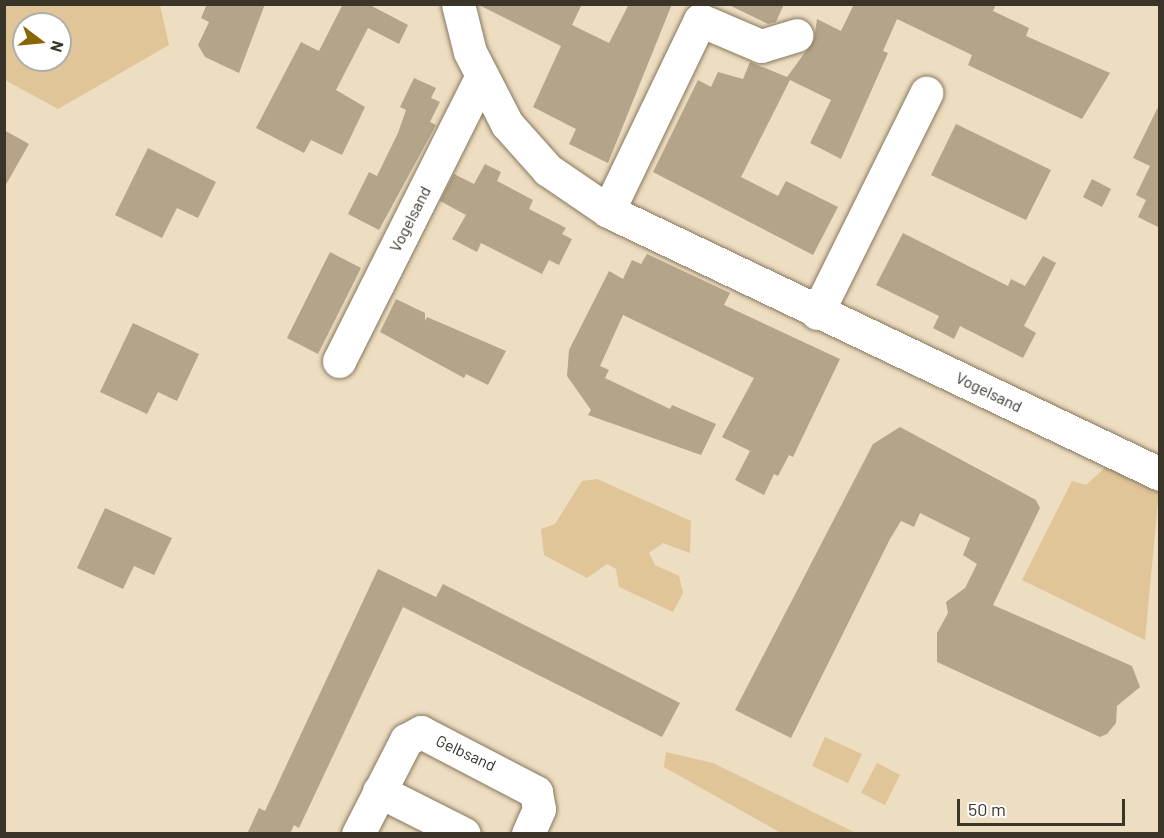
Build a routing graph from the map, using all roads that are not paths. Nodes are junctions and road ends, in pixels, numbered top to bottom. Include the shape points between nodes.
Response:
1 (458, 4) edge
2 (796, 35) dead end
3 (481, 78) junction
4 (926, 93) dead end
5 (608, 211) junction
6 (817, 313) junction
7 (339, 361) dead end
8 (1160, 474) edge
9 (379, 791) junction
10 (358, 834) edge
11 (464, 834) edge
12 (528, 834) edge

1 - 3 street, Vogelsand
2 - 5 street via 761,46 700,20
3 - 5 street, Vogelsand via 507,124 548,170
3 - 7 street, Vogelsand
4 - 6 street
5 - 6 street, Vogelsand
6 - 8 street, Vogelsand
9 - 10 street, Gelbsand
9 - 11 street
9 - 12 street, Gelbsand via 406,740 421,732 536,792 539,809

